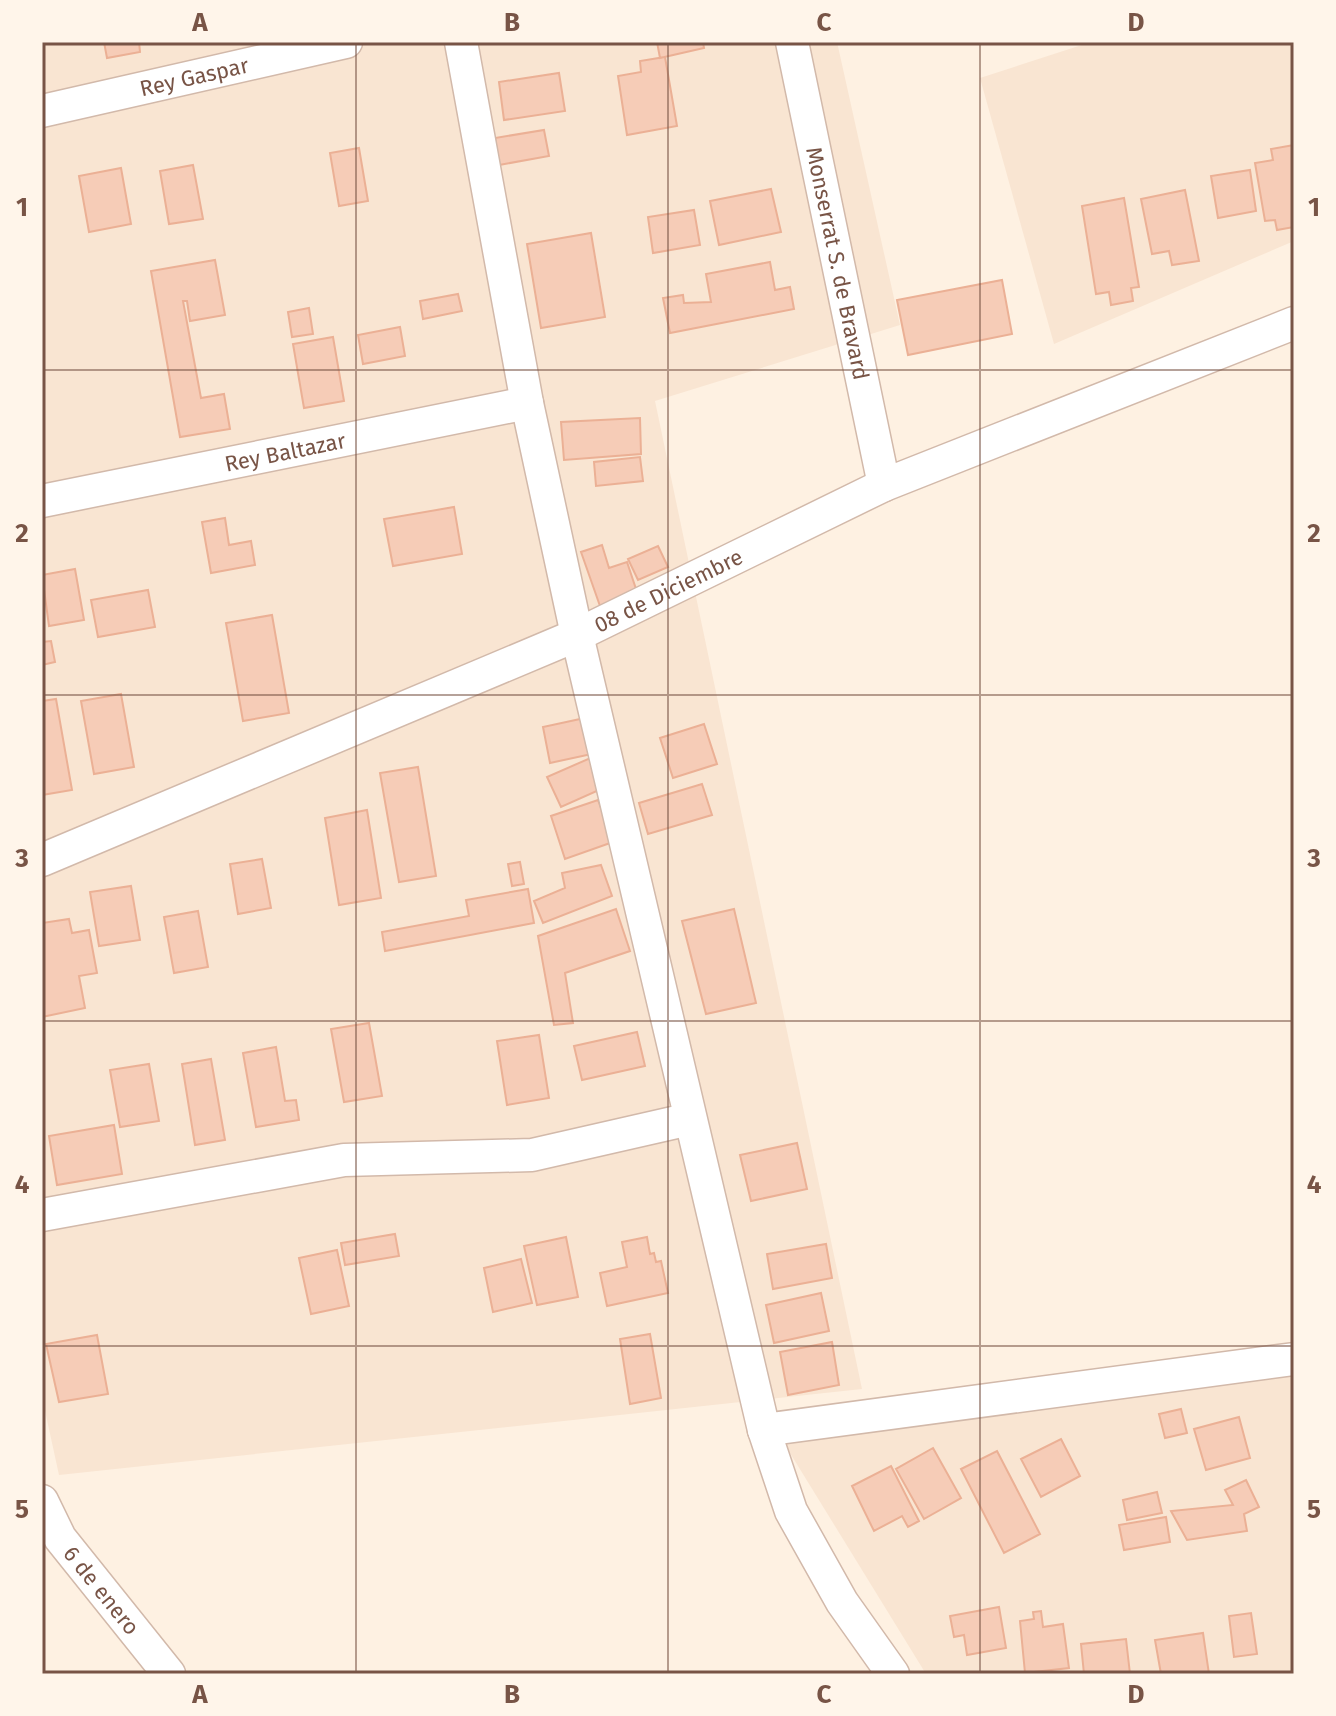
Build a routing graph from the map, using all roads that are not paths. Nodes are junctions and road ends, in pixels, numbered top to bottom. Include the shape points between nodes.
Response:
1 (346, 42) edge
2 (461, 42) edge
3 (792, 42) edge
4 (42, 111) edge
5 (1294, 323) edge
6 (527, 403) junction
7 (884, 485) junction
8 (42, 501) edge
9 (577, 635) junction
10 (42, 860) edge
11 (690, 1119) junction
12 (42, 1215) edge
13 (1294, 1359) edge
14 (764, 1430) junction
15 (42, 1501) edge
16 (51, 1539) edge
17 (169, 1674) edge
18 (893, 1674) edge

1 - 4 street, Rey Gaspar
2 - 6 street
3 - 7 street, Monserrat S. de Bravard
5 - 7 street, 08 de Diciembre
6 - 8 street, Rey Baltazar
6 - 9 street
7 - 9 street, 08 de Diciembre
9 - 10 street, 08 de Diciembre
9 - 11 street
11 - 12 street via 532,1155 344,1160
11 - 14 street
13 - 14 street
14 - 18 street via 791,1511 842,1602
15 - 16 street, 6 de enero
16 - 17 street, 6 de enero

